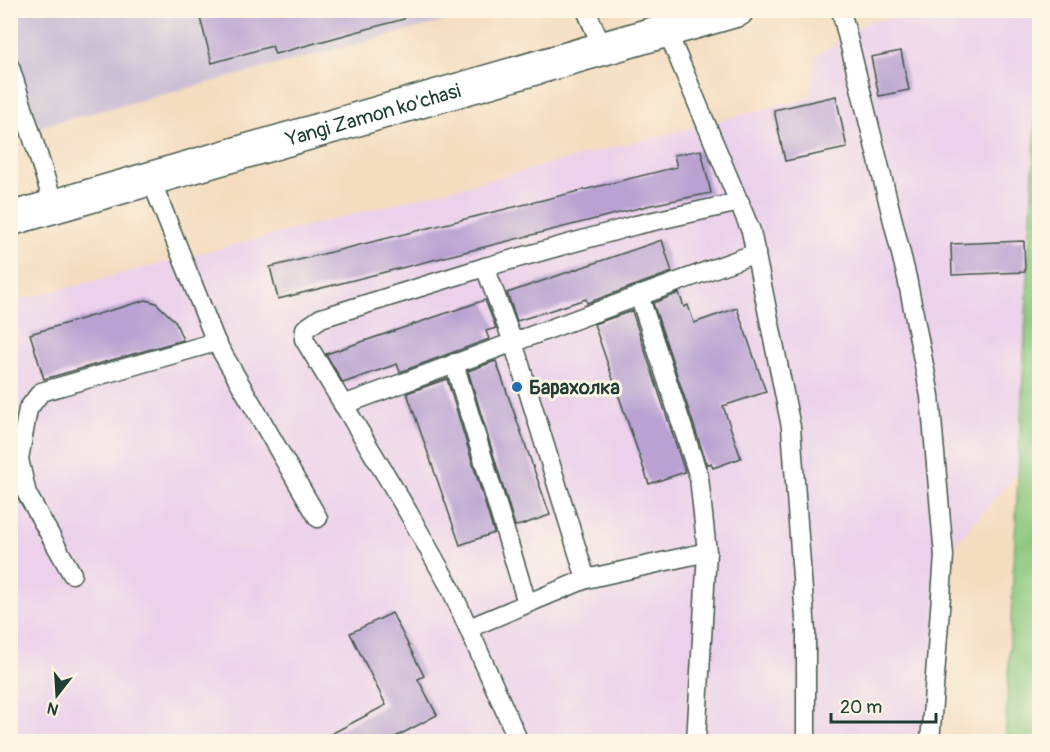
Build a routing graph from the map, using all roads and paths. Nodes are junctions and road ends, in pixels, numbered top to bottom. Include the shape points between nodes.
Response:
1 (586, 10) edge
2 (737, 10) edge
3 (841, 10) edge
4 (667, 31) junction
5 (603, 49) junction
6 (10, 67) edge
7 (151, 180) junction
8 (740, 202) junction
9 (54, 205) junction
10 (10, 219) edge
11 (756, 253) junction
12 (485, 267) junction
13 (639, 295) junction
14 (216, 342) junction
15 (513, 342) junction
16 (454, 363) junction
17 (343, 405) junction
18 (318, 518) dead end
19 (706, 552) junction
20 (72, 574) dead end
21 (586, 579) junction
22 (527, 603) junction
23 (469, 628) junction
24 (519, 741) edge
25 (696, 741) edge
26 (806, 741) edge
27 (930, 741) edge

1 - 5 lane
2 - 4 street, Yangi Zamon ko'chasi
3 - 27 lane via 907,278 930,396 944,556
4 - 5 street, Yangi Zamon ko'chasi
4 - 8 lane
5 - 7 street, Yangi Zamon ko'chasi
6 - 9 lane
7 - 9 street, Yangi Zamon ko'chasi
7 - 14 lane
8 - 11 lane
8 - 12 lane via 636,225
9 - 10 street, Yangi Zamon ko'chasi
11 - 13 lane
11 - 26 lane via 791,427 806,632
12 - 15 lane
12 - 17 lane via 321,318 305,329 304,339
13 - 15 lane
13 - 19 lane via 699,477
14 - 18 lane
14 - 20 lane via 41,392 28,409 19,459 27,494
15 - 16 lane
15 - 21 lane
16 - 17 lane
16 - 22 lane
17 - 23 lane via 452,589
19 - 21 lane
19 - 25 lane
21 - 22 lane
22 - 23 lane
23 - 24 lane

